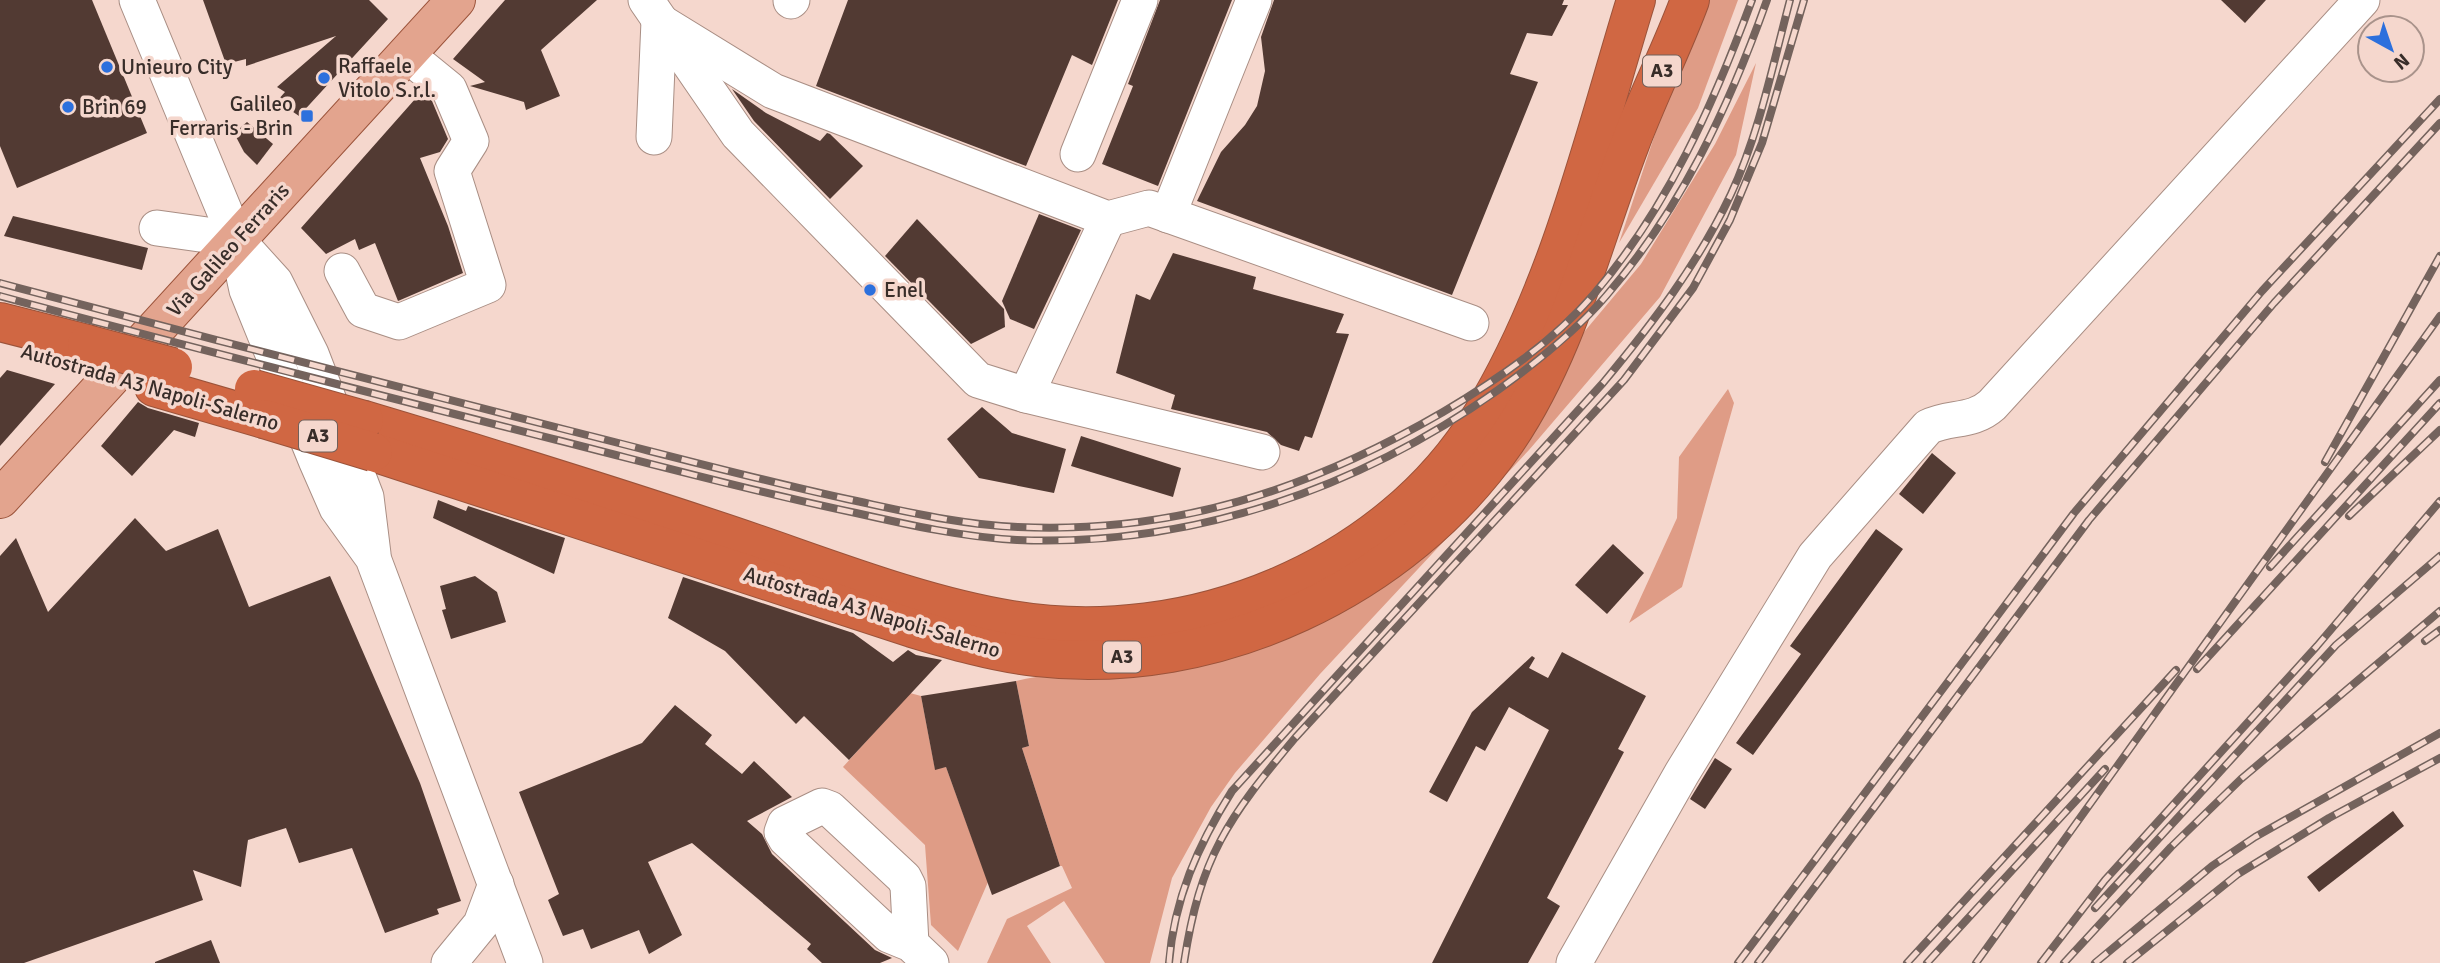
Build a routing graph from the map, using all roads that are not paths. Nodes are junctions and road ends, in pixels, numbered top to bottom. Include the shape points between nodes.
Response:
1 (137, 0) edge
2 (456, 0) edge
3 (1140, 0) edge
4 (1254, 0) edge
5 (1636, 0) edge
6 (1665, 0) edge
7 (1690, 0) edge
8 (2362, 0) edge
9 (653, 11) edge
10 (405, 54) junction
11 (1613, 135) junction
12 (654, 137) dead end
13 (1078, 154) dead end
14 (1168, 215) junction
15 (1108, 219) junction
16 (156, 228) dead end
17 (236, 239) junction
18 (342, 271) dead end
19 (0, 321) edge
20 (1471, 323) dead end
21 (0, 344) edge
22 (78, 354) junction
23 (1026, 395) junction
24 (1262, 452) dead end
25 (1, 496) edge
26 (496, 884) junction
27 (449, 963) edge
28 (525, 963) edge
29 (1574, 963) edge

1 - 17 street
2 - 10 main road, Via Galileo Ferraris
3 - 13 street
4 - 14 street
5 - 11 highway, A3
6 - 11 highway, A3 via 1651,48
7 - 11 highway, A3 via 1670,54
8 - 29 street via 1992,405 1970,419 1928,427 1815,556 1682,773
9 - 12 street
9 - 15 street via 773,91
9 - 23 street via 737,134 978,380
10 - 17 main road, Via Galileo Ferraris
10 - 18 street via 449,89 471,141 452,171 488,285 399,322 363,310
11 - 22 highway, Autostrada A3 Napoli-Salerno / A3, bridge via 1530,326 1483,413 1448,461 1406,504 1349,548 1279,586 1168,620 1051,625 975,613 579,485 368,436
14 - 15 street via 1149,208
14 - 20 street
15 - 23 street
16 - 17 street
17 - 25 main road, Via Galileo Ferraris
17 - 26 street via 275,282 310,354 366,497 373,558
19 - 22 highway, Autostrada A3 Napoli-Salerno / A3
21 - 22 highway, Autostrada A3 Napoli-Salerno / A3
23 - 24 street
26 - 27 street via 481,924
26 - 28 street

